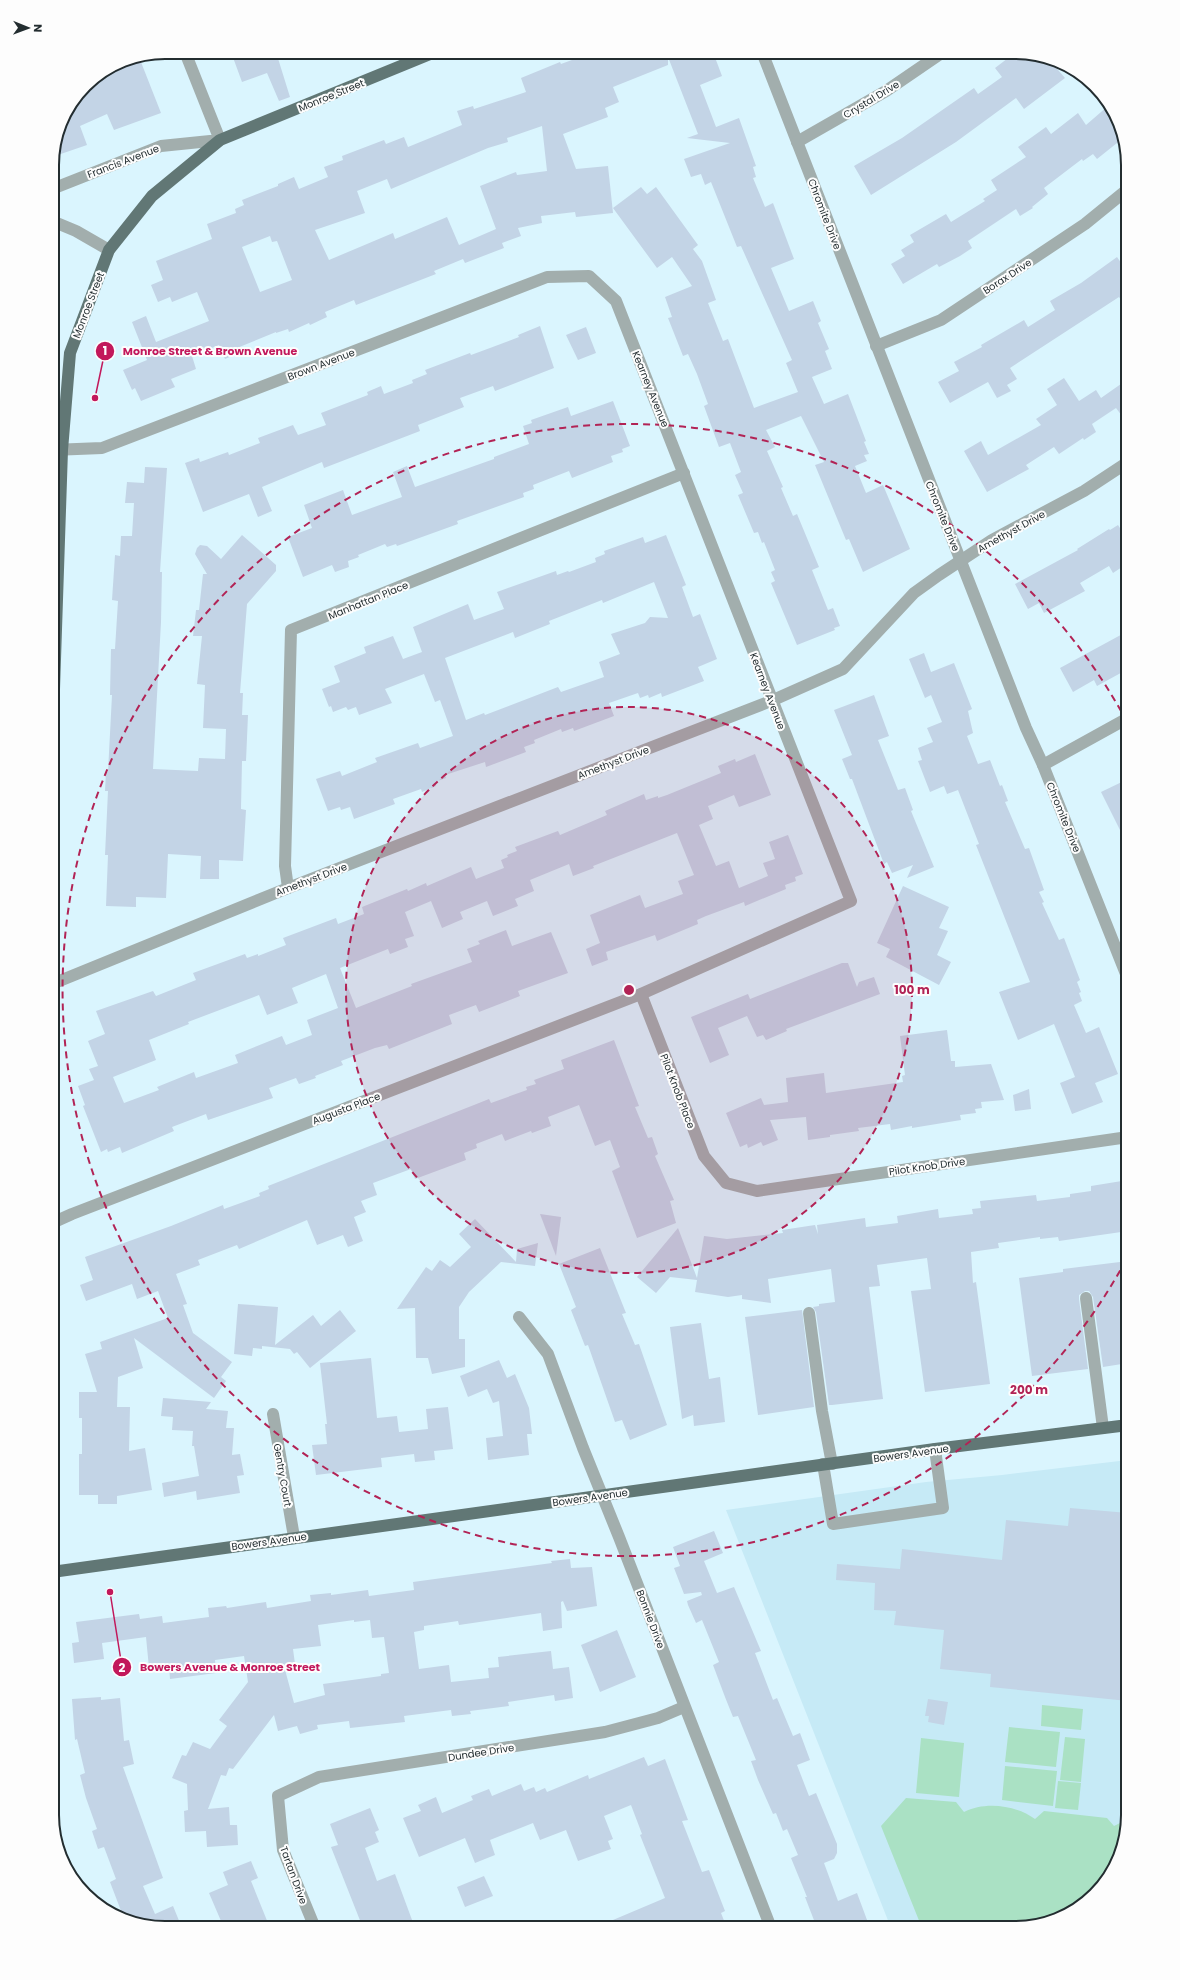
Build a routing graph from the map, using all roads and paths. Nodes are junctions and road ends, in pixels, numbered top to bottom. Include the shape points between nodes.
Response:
1 (188, 59) edge
2 (418, 59) edge
3 (765, 59) edge
4 (933, 59) edge
5 (220, 140) junction
6 (797, 142) junction
7 (59, 186) edge
8 (1121, 195) edge
9 (59, 224) edge
10 (109, 250) junction
11 (589, 276) joint
12 (876, 346) junction
13 (59, 435) edge
14 (59, 450) edge
15 (1121, 467) edge
16 (684, 473) junction
17 (960, 559) junction
18 (771, 701) junction
19 (1121, 722) edge
20 (1043, 764) junction
21 (288, 888) junction
22 (1121, 959) edge
23 (59, 981) edge
24 (640, 994) junction
25 (1121, 1138) edge
26 (726, 1183) joint
27 (59, 1220) edge
28 (1086, 1298) dead end
29 (809, 1314) dead end
30 (519, 1317) dead end
31 (273, 1414) dead end
32 (1121, 1426) edge
33 (1103, 1428) junction
34 (935, 1449) junction
35 (827, 1464) junction
36 (601, 1496) junction
37 (294, 1537) junction
38 (59, 1571) edge
39 (684, 1707) junction
40 (278, 1796) joint
41 (312, 1921) edge
42 (767, 1921) edge

1 - 5 street
2 - 5 main road, Monroe Street
3 - 6 street, Chromite Drive
4 - 6 street, Crystal Drive via 886,91
5 - 7 street, Francis Avenue via 161,146
5 - 10 main road, Monroe Street via 152,196
6 - 12 street, Chromite Drive
8 - 12 street, Borax Drive via 1085,224 941,320
9 - 10 street
10 - 13 main road, Monroe Street via 70,353
11 - 14 street, Brown Avenue via 547,277 102,448
11 - 16 street, Kearney Avenue via 616,301
12 - 17 street, Chromite Drive
15 - 17 street, Amethyst Drive via 1084,491
16 - 18 street, Kearney Avenue
16 - 21 street, Manhattan Place via 291,630 285,866
17 - 18 street, Amethyst Drive via 914,593 843,669
17 - 20 street, Chromite Drive via 1026,728
18 - 21 street, Amethyst Drive
18 - 24 street, Kearney Avenue via 851,901
19 - 20 street
20 - 22 street, Chromite Drive
21 - 23 street, Amethyst Drive
24 - 26 street, Pilot Knob Place via 704,1156
24 - 27 street, Augusta Place
25 - 26 street, Pilot Knob Drive via 757,1191
28 - 33 street
29 - 35 street
30 - 36 street, Bonnie Drive via 548,1354
31 - 37 street, Gentry Court
32 - 33 main road, Bowers Avenue
33 - 34 main road, Bowers Avenue
34 - 35 main road, Bowers Avenue
34 - 35 street via 943,1508 833,1524
35 - 36 main road, Bowers Avenue
36 - 37 main road, Bowers Avenue
36 - 39 street, Bonnie Drive
37 - 38 main road, Bowers Avenue
39 - 40 street, Dundee Drive via 658,1718 605,1732 319,1778
39 - 42 street, Bonnie Drive
40 - 41 street, Tartan Drive via 283,1850

